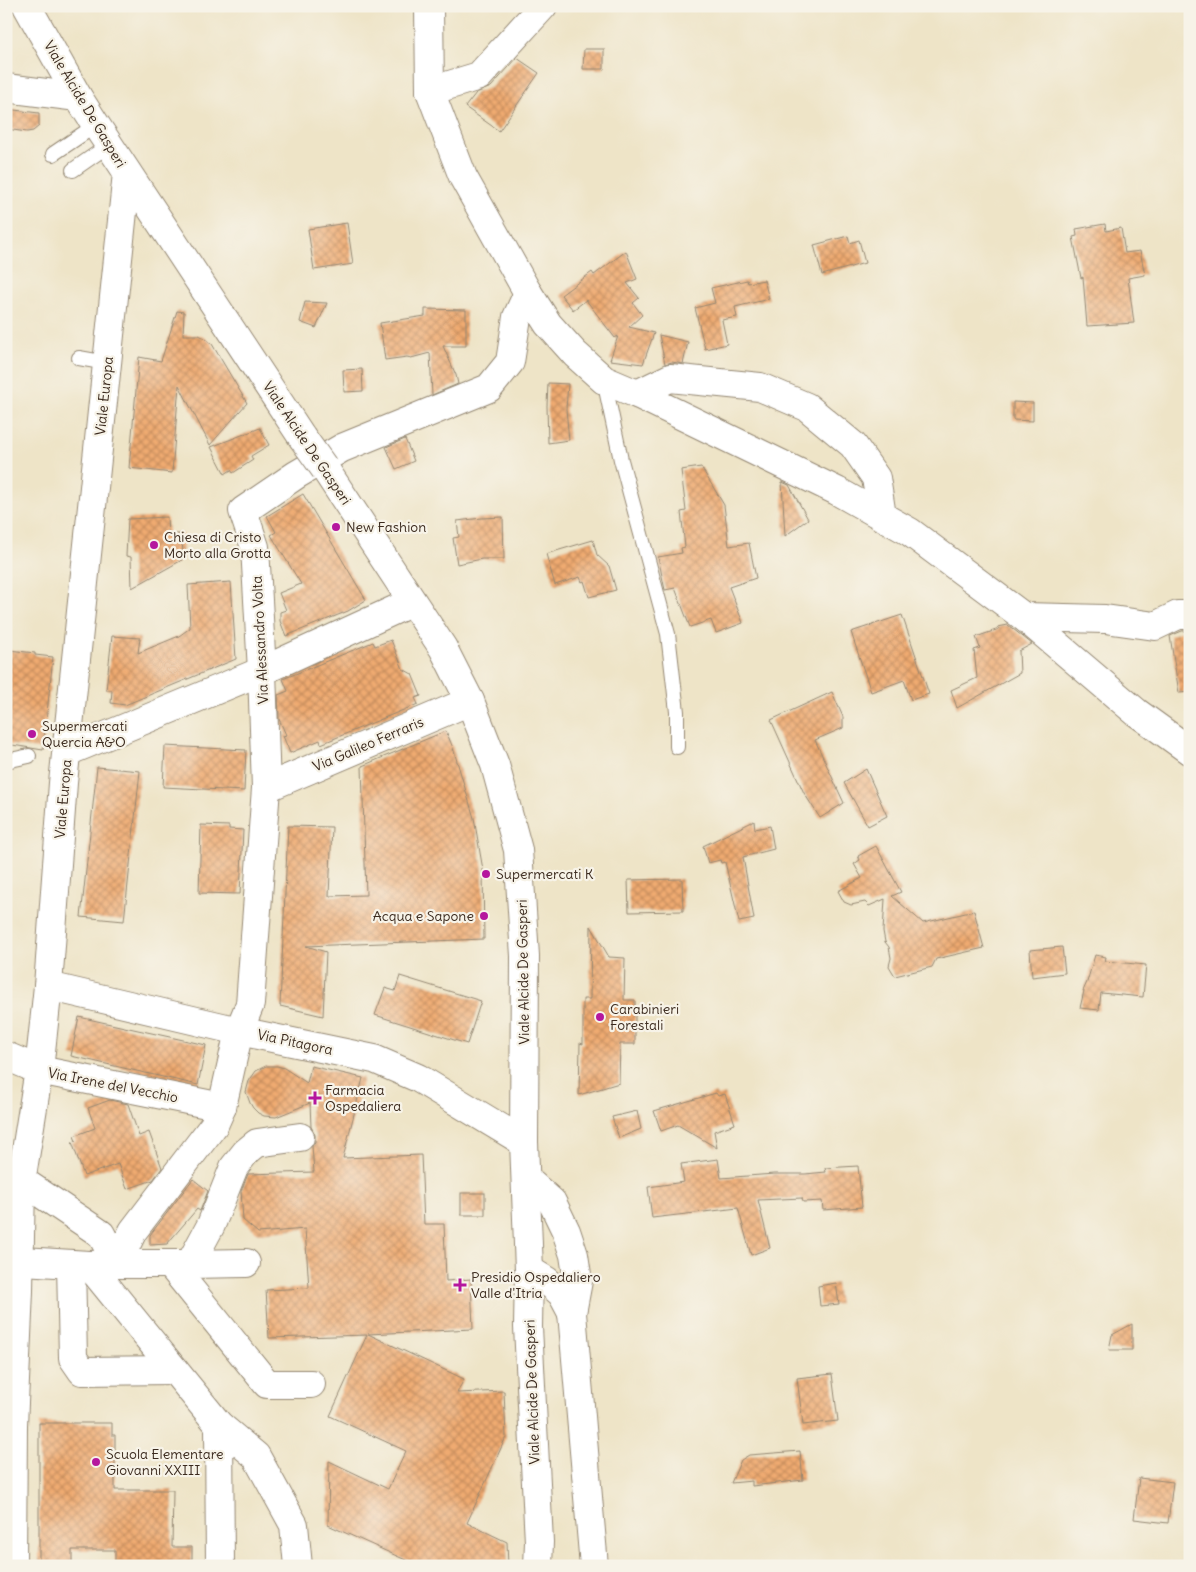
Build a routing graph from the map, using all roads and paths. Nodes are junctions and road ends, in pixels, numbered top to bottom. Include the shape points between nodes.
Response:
1 (27, 6) edge
2 (429, 6) edge
3 (543, 6) edge
4 (6, 88) edge
5 (430, 91) junction
6 (78, 97) junction
7 (103, 135) junction
8 (53, 154) dead end
9 (73, 170) dead end
10 (127, 173) junction
11 (528, 293) junction
12 (79, 358) dead end
13 (107, 363) junction
14 (604, 380) junction
15 (637, 394) junction
16 (882, 516) junction
17 (412, 602) junction
18 (1190, 614) edge
19 (1024, 616) junction
20 (262, 671) junction
21 (470, 701) junction
22 (677, 747) dead end
23 (1190, 751) edge
24 (67, 752) junction
25 (29, 756) dead end
26 (6, 761) edge
27 (266, 788) junction
28 (48, 986) junction
29 (239, 1031) junction
30 (6, 1056) edge
31 (39, 1070) junction
32 (222, 1107) junction
33 (300, 1137) dead end
34 (524, 1142) junction
35 (14, 1176) edge
36 (526, 1179) junction
37 (13, 1261) edge
38 (246, 1263) dead end
39 (118, 1264) junction
40 (180, 1264) junction
41 (80, 1265) junction
42 (529, 1270) junction
43 (572, 1313) junction
44 (174, 1370) junction
45 (311, 1384) dead end
46 (10, 1425) edge
47 (218, 1425) junction
48 (9, 1510) edge
49 (12, 1566) edge
50 (220, 1566) edge
51 (298, 1566) edge
52 (538, 1566) edge
53 (594, 1566) edge

1 - 6 street, Viale Alcide De Gasperi
2 - 5 street
3 - 5 street via 480,76
4 - 6 street
5 - 11 street via 463,177
6 - 7 street, Viale Alcide De Gasperi
7 - 8 lane
7 - 9 lane
7 - 10 street, Viale Alcide De Gasperi
10 - 13 street, Viale Europa
10 - 17 street, Viale Alcide De Gasperi, bridge
11 - 14 street via 548,324
11 - 20 street, Via Alessandro Volta via 517,317 510,362 489,388 342,448 242,511 255,547
12 - 13 lane
13 - 24 street, Viale Europa
14 - 15 street
14 - 22 lane via 621,460 668,634 677,712
15 - 16 street
15 - 16 street via 670,378 760,387 807,407 853,445 876,478
16 - 19 street via 910,532
17 - 20 street
17 - 21 street, Viale Alcide De Gasperi via 444,648
18 - 19 street via 1155,626
19 - 23 street via 1136,712
20 - 24 street
20 - 27 street, Via Alessandro Volta
21 - 27 street, Via Galileo Ferraris
21 - 34 street, Viale Alcide De Gasperi via 495,765 518,850 525,956
24 - 28 street, Viale Europa
25 - 26 lane
27 - 29 street, Via Alessandro Volta via 250,1004
28 - 29 street, Via Pitagora
28 - 31 street, Viale Europa
29 - 32 street
29 - 34 street, Via Pitagora via 374,1059 418,1078
30 - 31 street, Via Irene del Vecchio
31 - 32 street, Via Irene del Vecchio
31 - 35 street, Viale Europa
32 - 39 street via 214,1125 133,1231
33 - 40 street via 257,1143 246,1152 234,1167 211,1225
34 - 36 street, Viale Alcide De Gasperi
35 - 37 street, Viale Europa
35 - 39 street via 100,1234
36 - 42 street, Viale Alcide De Gasperi
36 - 43 street via 552,1202 566,1231 578,1281
37 - 41 street
37 - 46 street, Viale Europa
38 - 40 street
39 - 40 street
39 - 41 street
40 - 45 street via 267,1384
41 - 44 street
41 - 44 street via 74,1358 82,1371
42 - 43 street via 562,1294
42 - 52 street, Viale Alcide De Gasperi via 528,1327
43 - 53 street
44 - 47 street
46 - 48 street, Viale Europa
47 - 50 street
47 - 51 street via 256,1456 294,1525
48 - 49 street, Viale Europa

